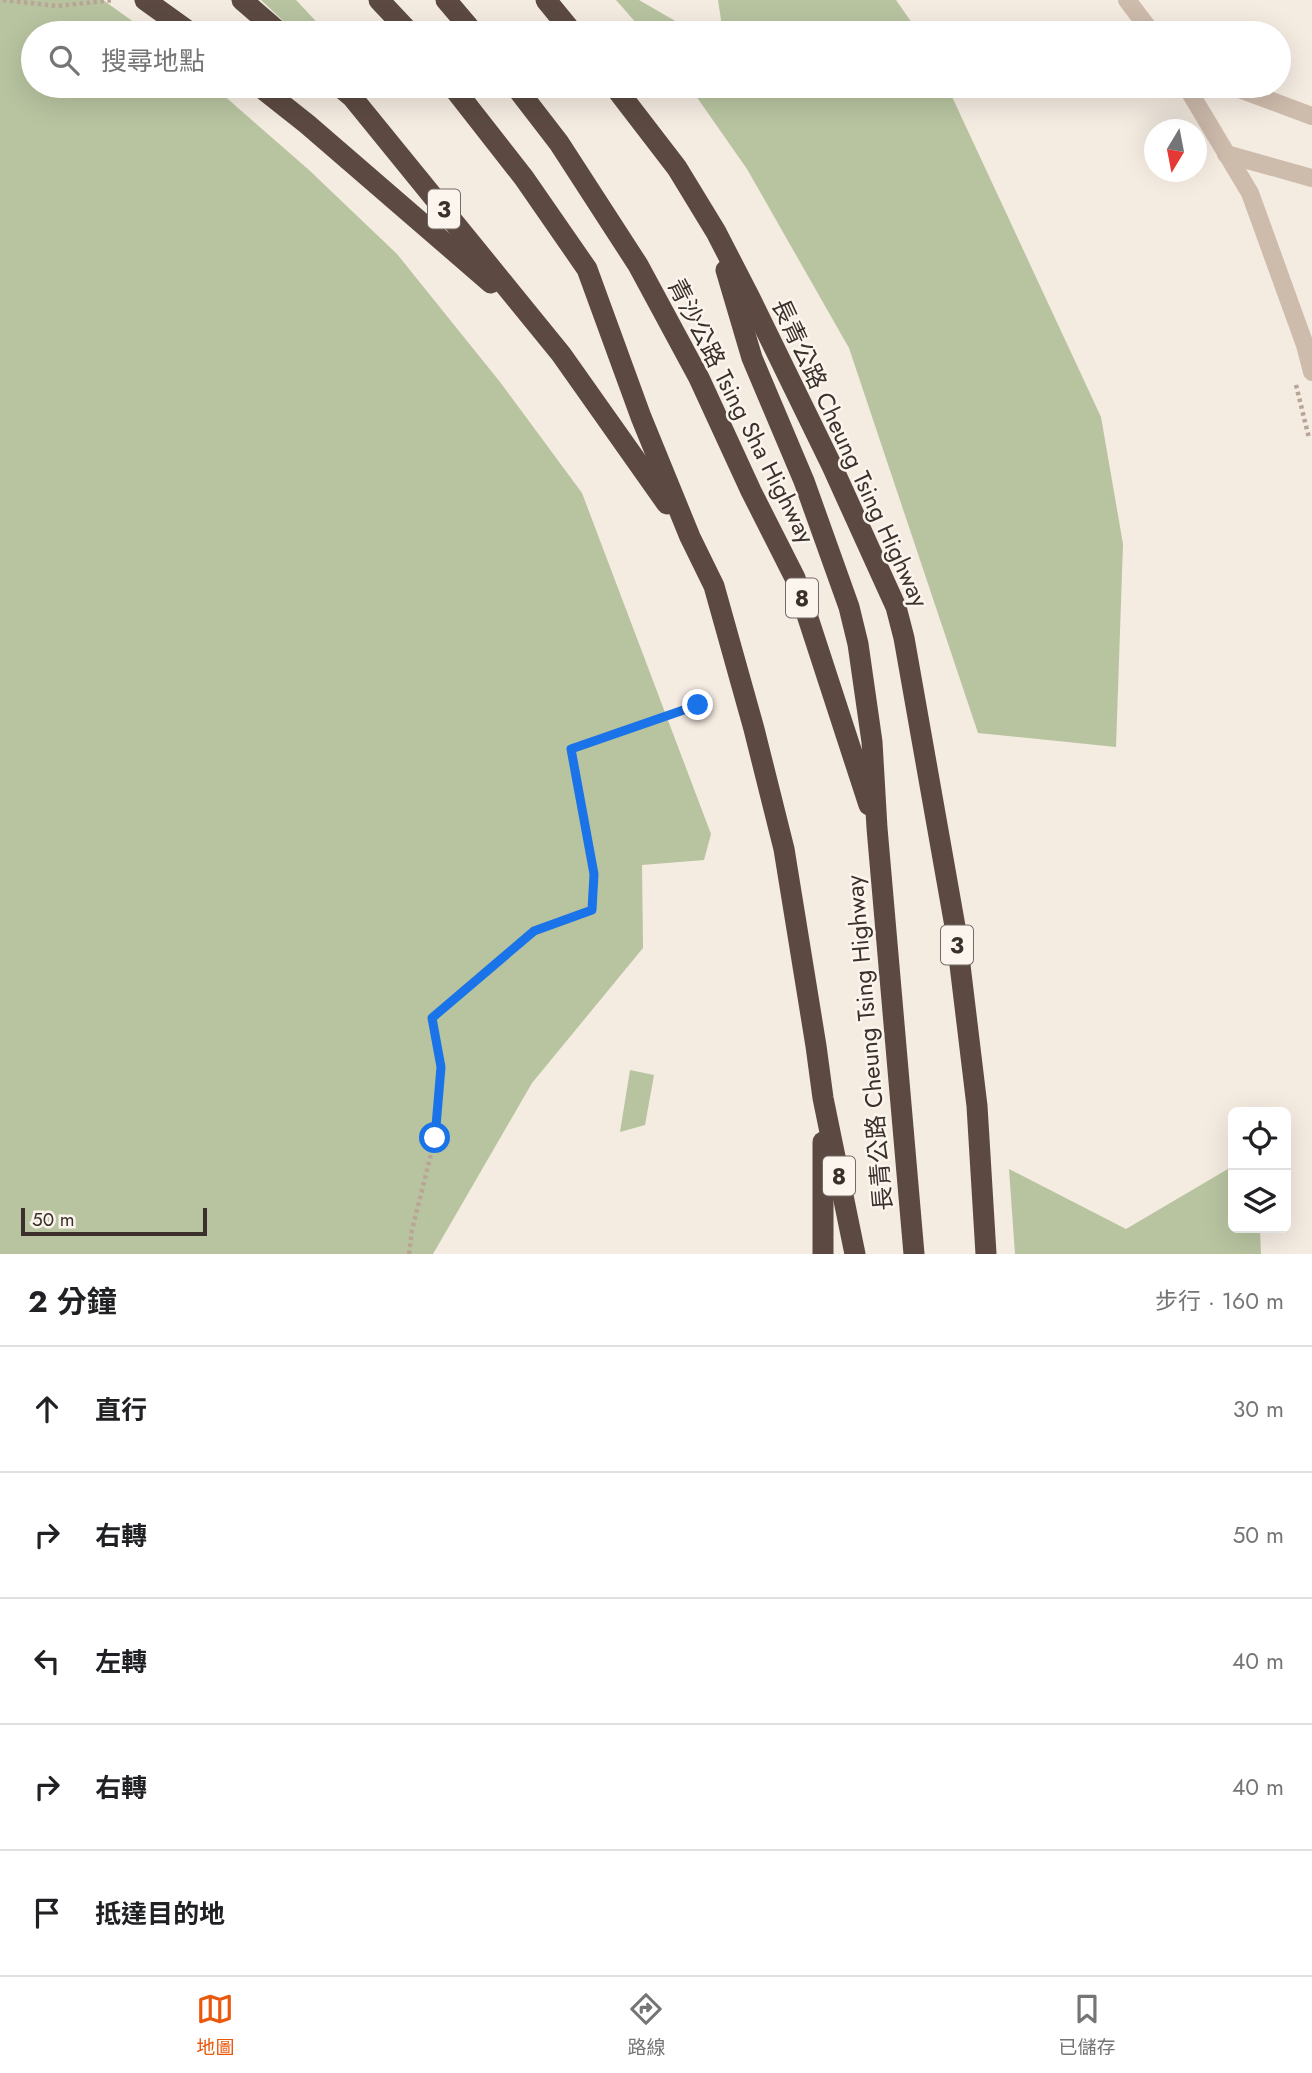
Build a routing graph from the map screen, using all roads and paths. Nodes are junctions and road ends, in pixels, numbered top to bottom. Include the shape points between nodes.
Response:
1 (3, 0) edge
2 (114, 0) edge
3 (145, 0) edge
4 (242, 0) edge
5 (379, 0) edge
6 (446, 0) edge
7 (545, 0) edge
8 (561, 0) edge
9 (1128, 0) edge
10 (174, 21) edge
11 (266, 21) edge
12 (399, 21) edge
13 (464, 21) edge
14 (563, 21) edge
15 (569, 21) edge
16 (1143, 21) edge
17 (274, 98) edge
18 (353, 98) edge
19 (461, 98) edge
20 (524, 98) edge
21 (623, 98) edge
22 (1193, 98) edge
23 (1263, 98) edge
24 (1312, 116) edge
25 (1226, 154) junction
26 (1312, 178) edge
27 (716, 232) junction
28 (535, 321) junction
29 (1312, 372) edge
30 (690, 537) junction
31 (698, 705) dead end
32 (877, 828) junction
33 (823, 1098) junction
34 (409, 1254) edge
35 (823, 1254) edge
36 (855, 1254) edge
37 (914, 1254) edge
38 (986, 1254) edge

1 - 2 path via 57,6
3 - 10 highway
4 - 11 highway
5 - 12 highway
6 - 13 highway
7 - 14 highway
8 - 15 highway
9 - 16 street
17 - 28 highway
18 - 28 highway, 長青公路 Cheung Tsing Highway / 3
19 - 30 highway, 長青公路 Cheung Tsing Highway via 587,269
20 - 32 highway, 青沙公路 Tsing Sha Highway / 8 via 638,265 699,378 795,578
21 - 27 highway, 長青公路 Cheung Tsing Highway / 3 via 677,168
22 - 25 street
23 - 24 street
25 - 26 street
25 - 29 street via 1250,193
27 - 32 highway via 751,358 804,481 849,607 872,742
27 - 38 highway, 長青公路 Cheung Tsing Highway / 3 via 832,466 902,628 956,932 977,1106
28 - 30 highway, 長青公路 Cheung Tsing Highway / 3
30 - 33 highway, 長青公路 Cheung Tsing Highway / 3 via 714,586 784,849
31 - 34 path via 571,749 594,874 592,910 534,931 432,1018 441,1067 435,1138
32 - 37 highway, 長青公路 Cheung Tsing Highway / 8
33 - 35 highway, 長青公路 Cheung Tsing Highway / 3
33 - 36 highway, 長青公路 Cheung Tsing Highway / 8

